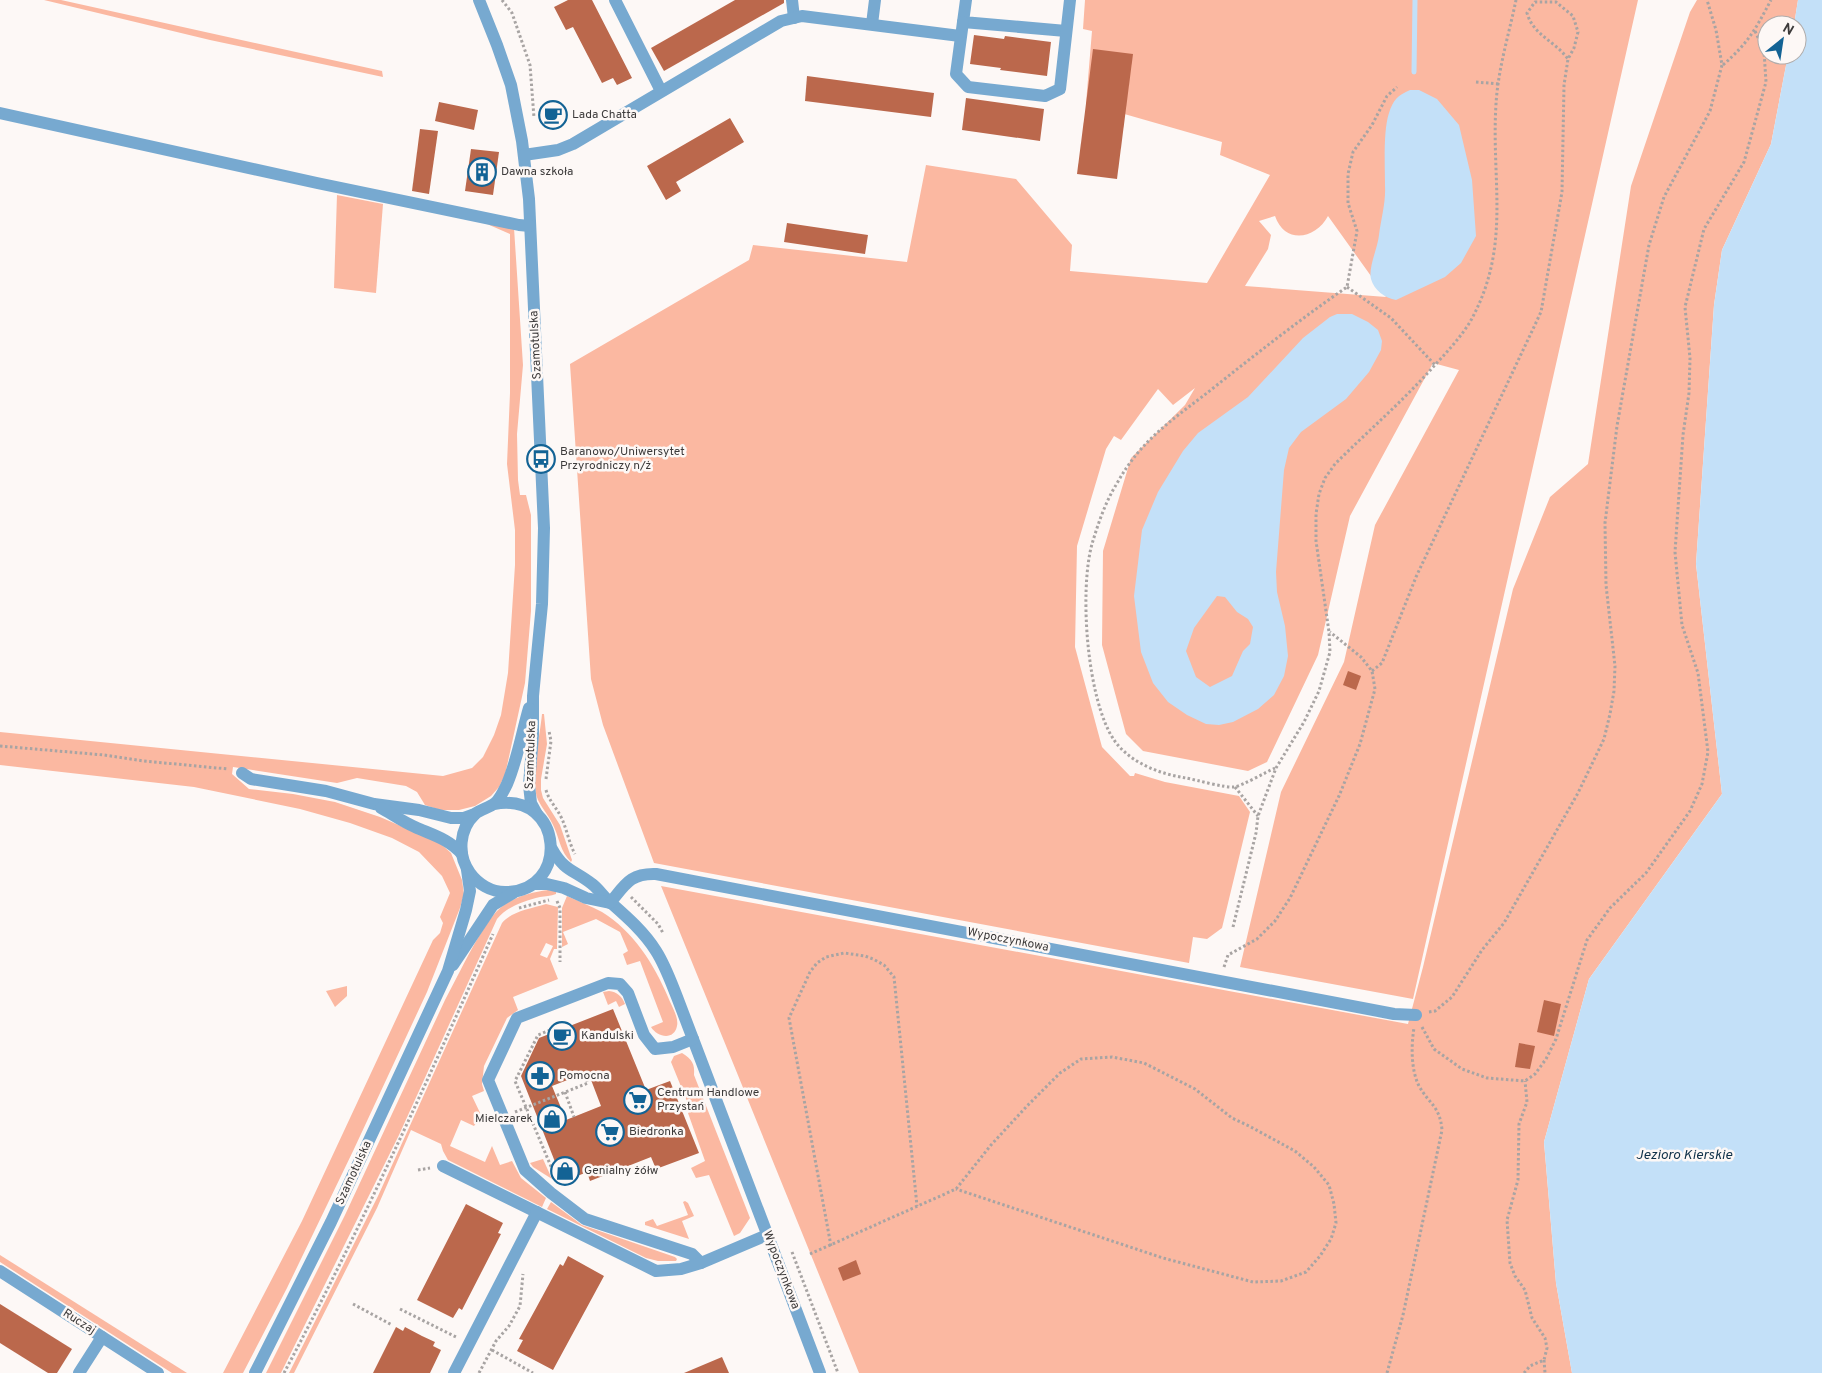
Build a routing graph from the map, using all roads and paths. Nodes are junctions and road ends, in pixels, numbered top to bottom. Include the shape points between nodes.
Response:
1 (480, 0) edge
2 (502, 0) edge
3 (615, 0) edge
4 (792, 0) edge
5 (875, 0) edge
6 (966, 0) edge
7 (1070, 0) edge
8 (1516, 0) edge
9 (1707, 0) edge
10 (1771, 0) edge
11 (794, 18) junction
12 (963, 22) junction
13 (872, 24) junction
14 (1066, 31) junction
15 (1755, 32) junction
16 (960, 36) junction
17 (1568, 60) junction
18 (1722, 65) junction
19 (1476, 82) dead end
20 (1498, 84) junction
21 (1397, 87) dead end
22 (661, 91) junction
23 (0, 112) edge
24 (534, 124) dead end
25 (524, 155) junction
26 (530, 226) junction
27 (1347, 287) junction
28 (1435, 365) junction
29 (1330, 632) junction
30 (1372, 671) junction
31 (533, 696) junction
32 (0, 746) edge
33 (1276, 768) junction
34 (242, 773) joint
35 (1235, 787) junction
36 (374, 804) junction
37 (494, 804) junction
38 (475, 814) junction
39 (537, 814) junction
40 (1258, 816) junction
41 (552, 849) junction
42 (462, 854) junction
43 (467, 870) junction
44 (533, 884) junction
45 (519, 891) junction
46 (610, 903) junction
47 (515, 909) dead end
48 (1233, 927) dead end
49 (494, 932) dead end
50 (1228, 954) dead end
51 (560, 962) dead end
52 (448, 971) junction
53 (1416, 1015) junction
54 (565, 1024) dead end
55 (693, 1039) junction
56 (584, 1073) dead end
57 (1525, 1081) junction
58 (565, 1092) junction
59 (526, 1108) junction
60 (503, 1116) junction
61 (574, 1117) dead end
62 (547, 1140) dead end
63 (540, 1143) junction
64 (443, 1166) dead end
65 (956, 1189) junction
66 (551, 1193) junction
67 (917, 1206) junction
68 (537, 1212) junction
69 (767, 1235) junction
70 (831, 1246) junction
71 (810, 1254) dead end
72 (701, 1263) junction
73 (0, 1271) edge
74 (523, 1272) dead end
75 (353, 1304) dead end
76 (400, 1309) dead end
77 (392, 1324) dead end
78 (102, 1337) junction
79 (469, 1344) junction
80 (492, 1350) junction
81 (1544, 1360) junction
82 (79, 1373) edge
83 (158, 1373) edge
84 (255, 1373) edge
85 (284, 1373) edge
86 (454, 1373) edge
87 (480, 1373) edge
88 (533, 1373) edge
89 (820, 1373) edge
90 (1387, 1373) edge
91 (1524, 1373) edge
92 (1546, 1373) edge

1 - 25 street, Szamotulska via 511,85
2 - 24 path via 512,13 530,65
3 - 22 street
4 - 11 street
5 - 13 street
6 - 12 street
7 - 14 street
8 - 20 path
9 - 18 path
10 - 15 path
11 - 13 street via 802,16
11 - 22 street via 781,21
12 - 14 street
12 - 16 street
13 - 16 street
14 - 16 street via 1060,89 1045,96 968,87 956,74
15 - 18 path
15 - 57 path via 1764,51 1766,82 1744,162 1704,229 1686,307 1689,392 1675,552 1682,625 1698,673 1708,752 1702,784 1690,811 1646,873 1610,908 1587,940 1556,1038 1535,1074
17 - 17 path via 1578,32 1573,16 1556,2 1535,2 1527,13 1530,24 1561,49
17 - 30 path via 1564,85 1562,192 1541,312 1416,577 1382,663
18 - 53 path via 1710,111 1664,198 1649,245 1616,426 1606,523 1606,585 1615,666 1613,699 1604,739 1578,794 1504,923 1452,997 1435,1011
19 - 20 path
20 - 28 path via 1495,140 1498,225 1489,276 1469,323
21 - 27 path via 1387,96 1353,152 1348,174 1348,203 1357,231
22 - 25 street via 568,147
23 - 26 street via 317,184
25 - 26 street, Szamotulska
26 - 31 street, Szamotulska via 544,528 542,604
27 - 28 path via 1391,318
27 - 35 path via 1308,313 1142,446 1114,487 1092,545 1087,586 1089,660 1098,701 1114,741 1135,760 1167,775
28 - 29 path via 1335,464 1325,478 1316,514 1316,541
29 - 30 path via 1362,657
29 - 33 path via 1330,652 1319,691
30 - 50 path via 1374,689 1360,744 1290,898 1257,940
31 - 37 street, Szamotulska via 511,773
31 - 39 street, Szamotulska via 529,794
32 - 34 path via 104,755
33 - 35 path
33 - 40 path
34 - 36 street via 251,779 326,791
35 - 40 path
36 - 38 street via 451,818
36 - 42 street via 414,827 444,839
37 - 38 street
37 - 39 street via 512,802
38 - 42 street via 465,829
39 - 41 street via 546,826
40 - 48 path
41 - 44 street via 544,872
41 - 46 street, Wypoczynkowa via 558,862 593,884
42 - 43 street
43 - 45 street via 479,883 494,890
43 - 52 street, Szamotulska via 470,890
44 - 45 street
44 - 46 street, Wypoczynkowa via 564,888 586,898
45 - 52 street, Szamotulska via 493,906
46 - 53 street, Wypoczynkowa via 632,878 656,874 1385,1012
46 - 55 street, Wypoczynkowa via 641,931 656,952
47 - 51 path via 552,899 558,902
49 - 85 path via 432,1073
52 - 84 street, Szamotulska via 331,1222
53 - 57 path via 1434,1050 1462,1069 1488,1078
53 - 90 path via 1412,1037 1415,1077 1435,1105 1442,1130 1403,1315
54 - 59 path via 534,1039 515,1081
55 - 60 street via 656,1049 644,1035 628,993 620,984 608,983 517,1018 488,1080
55 - 69 street, Wypoczynkowa
56 - 58 path via 588,1083
57 - 81 path via 1527,1102 1519,1124 1518,1180 1507,1220 1510,1263 1525,1290 1532,1318 1545,1338 1548,1348
58 - 59 path
58 - 61 path
59 - 60 path
59 - 63 path
60 - 66 street via 526,1170
62 - 63 path
63 - 66 path via 558,1183
64 - 68 street
65 - 65 path via 1163,1258 1252,1282 1281,1281 1306,1272 1331,1239 1336,1223 1329,1185 1295,1151 1232,1118 1195,1089 1144,1063 1112,1057 1081,1059 1060,1073 990,1145
65 - 67 path
66 - 72 street via 585,1219 692,1254
67 - 70 path
67 - 70 path via 894,977 884,966 865,956 844,953 826,957 810,972 789,1018
68 - 72 street via 656,1272 681,1270
68 - 79 street
69 - 72 street
69 - 89 street, Wypoczynkowa
70 - 71 path
73 - 78 street, Ruczaj
74 - 80 path via 520,1306
75 - 77 path
76 - 79 path
78 - 82 street
78 - 83 street, Ruczaj
79 - 86 street
80 - 87 path
80 - 88 path
81 - 91 path via 1530,1366
81 - 92 path

